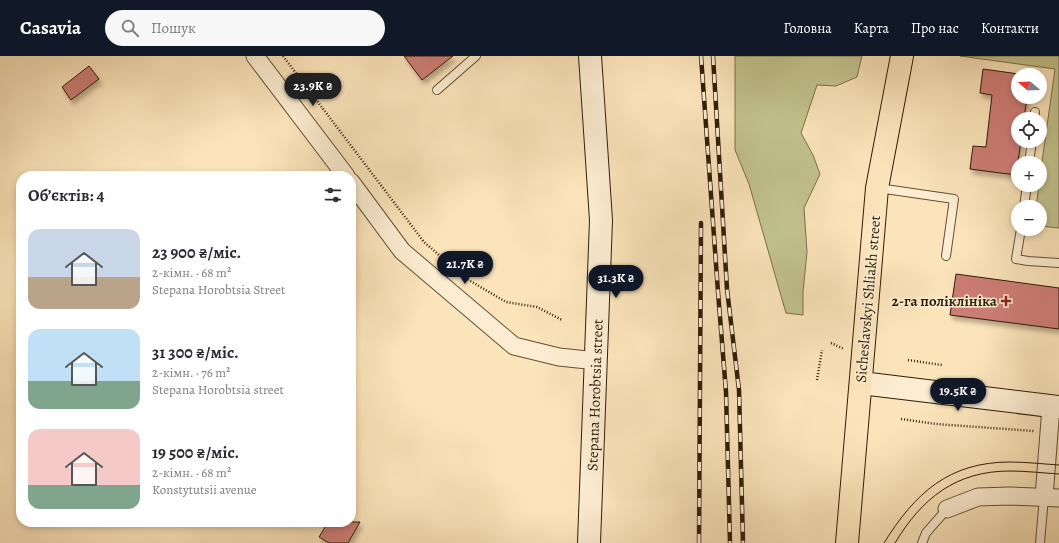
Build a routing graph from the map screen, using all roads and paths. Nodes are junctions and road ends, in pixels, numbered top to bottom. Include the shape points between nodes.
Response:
1 (255, 56) edge
2 (283, 56) edge
3 (476, 56) edge
4 (590, 56) edge
5 (902, 56) edge
6 (437, 90) dead end
7 (342, 171) edge
8 (877, 188) junction
9 (356, 189) edge
10 (1020, 236) edge
11 (946, 256) dead end
12 (1059, 263) edge
13 (562, 320) dead end
14 (822, 350) dead end
15 (908, 360) dead end
16 (597, 361) junction
17 (942, 365) dead end
18 (817, 380) dead end
19 (861, 383) junction
20 (1055, 407) edge
21 (901, 419) dead end
22 (1049, 432) junction
23 (1051, 498) edge
24 (946, 509) joint
25 (589, 543) edge
26 (847, 543) edge
27 (922, 543) edge
28 (1040, 543) edge

1 - 7 street
2 - 13 path via 424,242 467,279 506,302 537,307
3 - 6 lane
4 - 16 main road, Stepana Horobtsia street via 601,220
5 - 8 main road, Sicheslavskyi Shliakh street
8 - 11 lane via 954,199
8 - 19 main road, Sicheslavskyi Shliakh street
9 - 16 street, Stepana Horobtsia street via 402,251 514,346 559,357
10 - 12 lane via 1016,259
14 - 18 path
15 - 17 path
16 - 25 main road, Stepana Horobtsia street
19 - 20 main road
19 - 26 main road, Sicheslavskyi Shliakh street
20 - 22 street
21 - 22 path
22 - 23 street
23 - 24 street via 978,497
23 - 28 lane
24 - 27 lane

